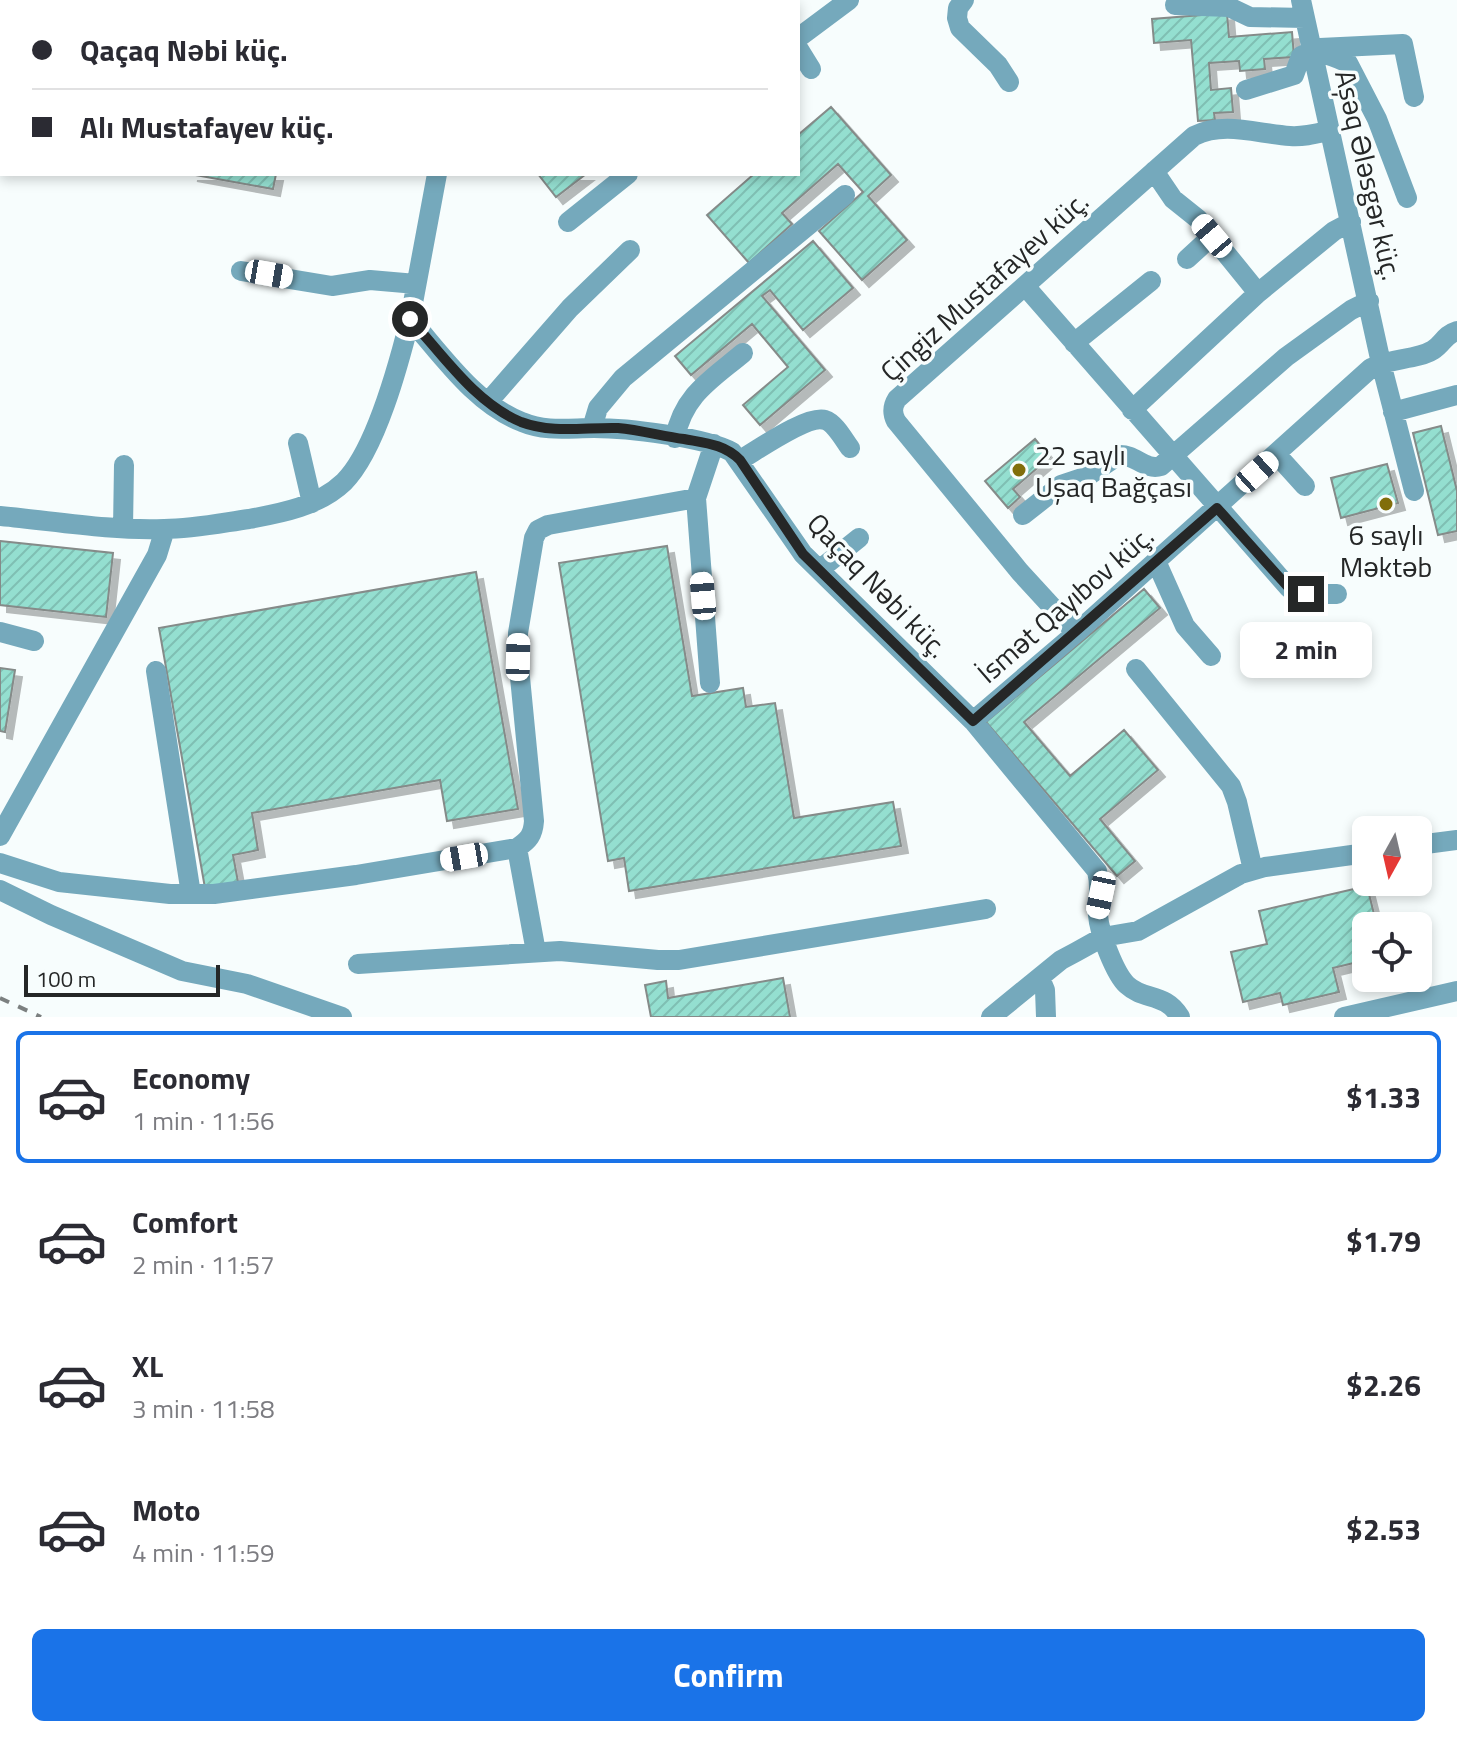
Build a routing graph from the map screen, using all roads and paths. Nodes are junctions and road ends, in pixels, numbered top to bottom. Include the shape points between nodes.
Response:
1 (849, 0) edge
2 (964, 0) edge
3 (1175, 5) dead end
4 (1303, 9) edge
5 (800, 37) edge
6 (1312, 50) junction
7 (800, 51) edge
8 (811, 69) dead end
9 (1009, 82) dead end
10 (1246, 90) dead end
11 (1414, 97) dead end
12 (1328, 131) junction
13 (1154, 171) junction
14 (437, 176) edge
15 (626, 176) edge
16 (845, 195) dead end
17 (1407, 198) dead end
18 (568, 222) dead end
19 (1351, 222) junction
20 (1212, 236) junction
21 (630, 250) dead end
22 (1187, 259) dead end
23 (241, 271) dead end
24 (1151, 281) dead end
25 (416, 284) junction
26 (1025, 286) junction
27 (1258, 293) junction
28 (1369, 301) junction
29 (410, 319) junction
30 (1457, 331) edge
31 (1074, 343) junction
32 (743, 353) dead end
33 (1381, 363) junction
34 (1457, 395) edge
35 (488, 402) junction
36 (1132, 410) junction
37 (1393, 412) junction
38 (592, 428) junction
39 (675, 438) junction
40 (298, 443) dead end
41 (714, 444) junction
42 (850, 448) dead end
43 (1276, 454) junction
44 (1173, 456) junction
45 (740, 460) junction
46 (124, 465) dead end
47 (1305, 486) dead end
48 (1414, 491) dead end
49 (696, 498) junction
50 (312, 503) junction
51 (1217, 508) junction
52 (1023, 515) dead end
53 (0, 516) edge
54 (123, 528) junction
55 (165, 529) junction
56 (859, 538) dead end
57 (1156, 561) junction
58 (819, 570) junction
59 (1337, 594) dead end
60 (0, 632) edge
61 (1076, 633) junction
62 (34, 641) dead end
63 (1211, 656) dead end
64 (1136, 669) dead end
65 (156, 671) dead end
66 (710, 683) dead end
67 (973, 721) junction
68 (0, 836) edge
69 (1457, 840) edge
70 (1432, 843) edge
71 (517, 848) junction
72 (1352, 855) edge
73 (0, 863) edge
74 (1253, 870) junction
75 (0, 890) edge
76 (191, 894) junction
77 (986, 909) dead end
78 (1103, 937) junction
79 (536, 952) junction
80 (358, 964) dead end
81 (1040, 978) junction
82 (1457, 991) edge
83 (342, 1017) edge
84 (991, 1017) edge
85 (1046, 1017) edge
86 (1180, 1017) edge
87 (1344, 1017) edge

1 - 5 street
2 - 9 street via 958,8 960,28
3 - 4 street via 1229,7 1250,17
4 - 6 street, Aşəq Ələsgər küç.
6 - 10 street via 1301,56 1294,75
6 - 11 street via 1399,42
6 - 12 street, Aşəq Ələsgər küç.
6 - 17 street via 1348,63 1377,119
7 - 8 street
12 - 13 street, Çingiz Mustafayev küç. via 1292,136 1207,130
12 - 19 street, Aşəq Ələsgər küç.
13 - 20 street via 1173,199
13 - 26 street, Çingiz Mustafayev küç.
14 - 25 street
15 - 18 street
16 - 38 street via 623,378 598,408
19 - 27 street
19 - 28 street, Aşəq Ələsgər küç.
20 - 22 street
20 - 27 street
21 - 35 street via 570,308
23 - 25 street via 332,286 370,280
24 - 31 street
25 - 29 street
26 - 31 street
26 - 61 street, Çingiz Mustafayev küç. via 897,399 892,414 974,518
27 - 36 street
28 - 33 street, Aşəq Ələsgər küç.
28 - 44 street via 1286,357
29 - 35 street, Qaçaq Nəbi küç.
29 - 50 street via 367,447 343,483
30 - 33 street, İsmət Qayıbov küç. via 1431,352
31 - 36 street
32 - 39 street via 692,396
33 - 37 street, Aşəq Ələsgər küç.
33 - 43 street, İsmət Qayıbov küç.
34 - 37 street
35 - 38 street, Qaçaq Nəbi küç. via 537,427
36 - 44 street
37 - 48 street, Aşəq Ələsgər küç.
38 - 39 street, Qaçaq Nəbi küç. via 634,429
39 - 41 street, Qaçaq Nəbi küç.
40 - 50 street
41 - 45 street, Qaçaq Nəbi küç.
41 - 49 street
42 - 45 street via 830,423 819,419
43 - 47 street
43 - 51 street, İsmət Qayıbov küç.
44 - 51 street
44 - 52 street via 1156,468 1119,455 1088,476 1061,485
45 - 58 street, Qaçaq Nəbi küç. via 790,538
46 - 54 street
49 - 66 street
49 - 71 street via 538,530 518,633 534,821 533,833
50 - 55 street via 271,515
51 - 57 street, İsmət Qayıbov küç.
51 - 59 street via 1289,588
53 - 54 street
54 - 55 street
55 - 68 street via 157,555
56 - 58 street
57 - 61 street, İsmət Qayıbov küç.
57 - 63 street via 1185,626
58 - 67 street, Qaçaq Nəbi küç.
60 - 62 street
61 - 67 street, İsmət Qayıbov küç.
64 - 74 street via 1231,786
65 - 76 street
67 - 78 street, Qaçaq Nəbi küç. via 1097,871
69 - 70 street
71 - 76 street via 356,875
71 - 79 street
72 - 74 street
73 - 76 street via 59,882
74 - 78 street via 1138,931
75 - 83 street via 182,971 247,984
77 - 79 street via 679,960
78 - 81 street
78 - 86 street via 1126,984 1164,1000
79 - 80 street
81 - 84 street
81 - 85 street
82 - 87 street

